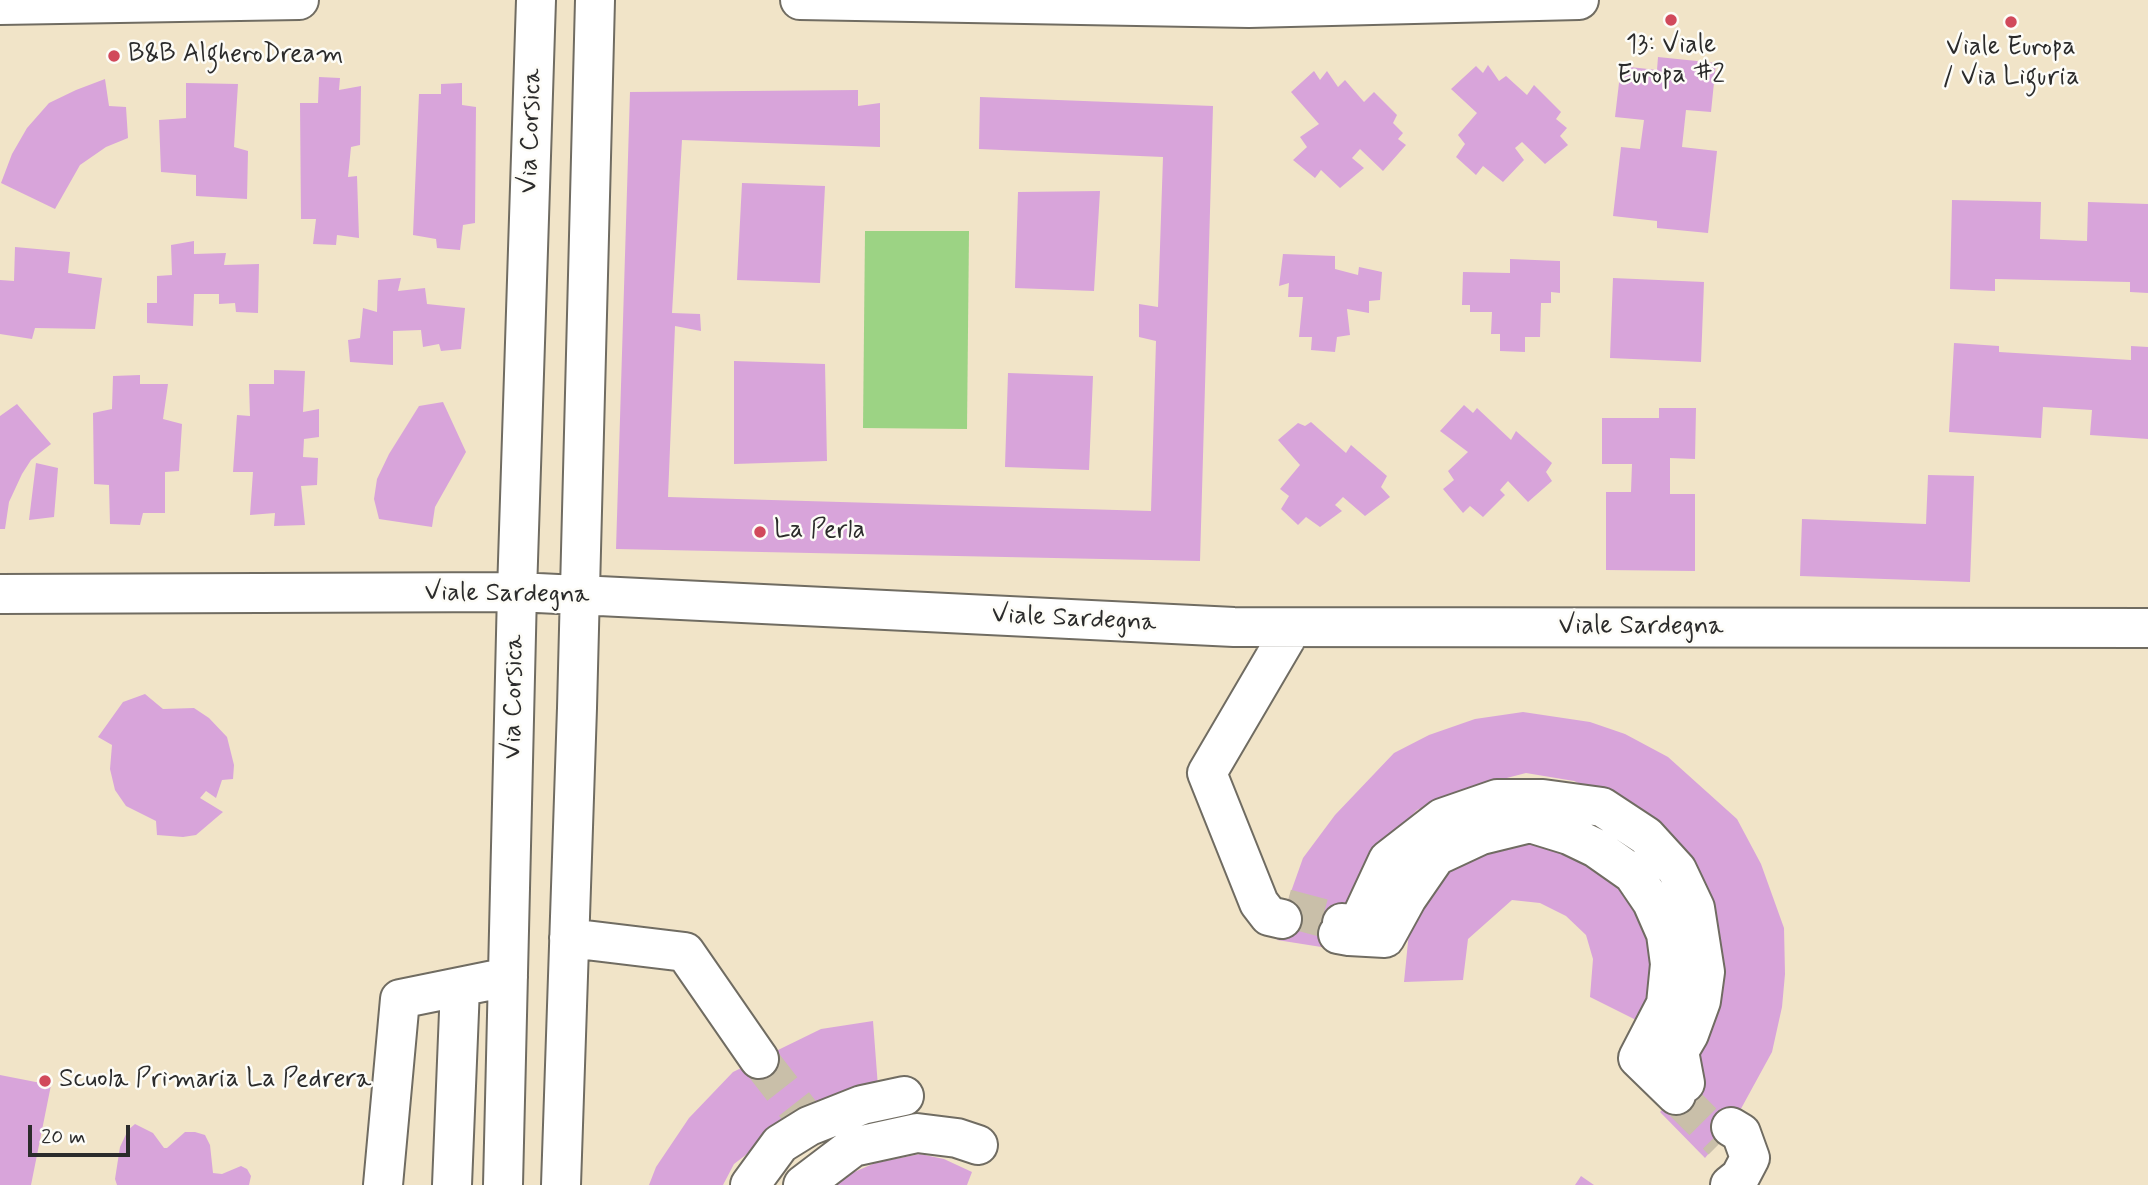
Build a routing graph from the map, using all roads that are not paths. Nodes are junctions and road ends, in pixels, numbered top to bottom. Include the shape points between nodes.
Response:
1 (299, 0) edge
2 (537, 0) edge
3 (595, 0) edge
4 (800, 0) edge
5 (1579, 0) edge
6 (0, 5) edge
7 (517, 593) junction
8 (0, 594) edge
9 (580, 596) junction
10 (1292, 628) junction
11 (2148, 628) edge
12 (1276, 910) dead end
13 (1340, 928) dead end
14 (569, 938) junction
15 (508, 977) junction
16 (460, 987) junction
17 (759, 1059) tunnel mouth
18 (1680, 1089) tunnel mouth
19 (904, 1096) dead end
20 (805, 1119) junction
21 (978, 1145) dead end
22 (817, 1174) edge
23 (383, 1185) edge
24 (452, 1185) edge
25 (503, 1185) edge
26 (561, 1185) edge
27 (750, 1185) edge

1 - 6 street
2 - 7 street, Via Corsica
3 - 9 street
4 - 5 street via 1249,8
7 - 8 street, Viale Sardegna
7 - 9 street, Viale Sardegna
7 - 15 street, Via Corsica
9 - 10 street, Viale Sardegna
9 - 14 street
10 - 11 street, Viale Sardegna
10 - 12 street via 1207,772
13 - 18 street via 1361,918 1388,860 1441,818 1497,799 1602,807 1646,836 1676,870 1695,908 1705,972 1701,1001 1679,1051
14 - 17 street via 685,952
14 - 26 street
15 - 16 street
15 - 25 street, Via Corsica
16 - 23 street via 400,999
16 - 24 street
19 - 20 street
20 - 22 street
20 - 27 street
21 - 22 street via 917,1133 853,1147

